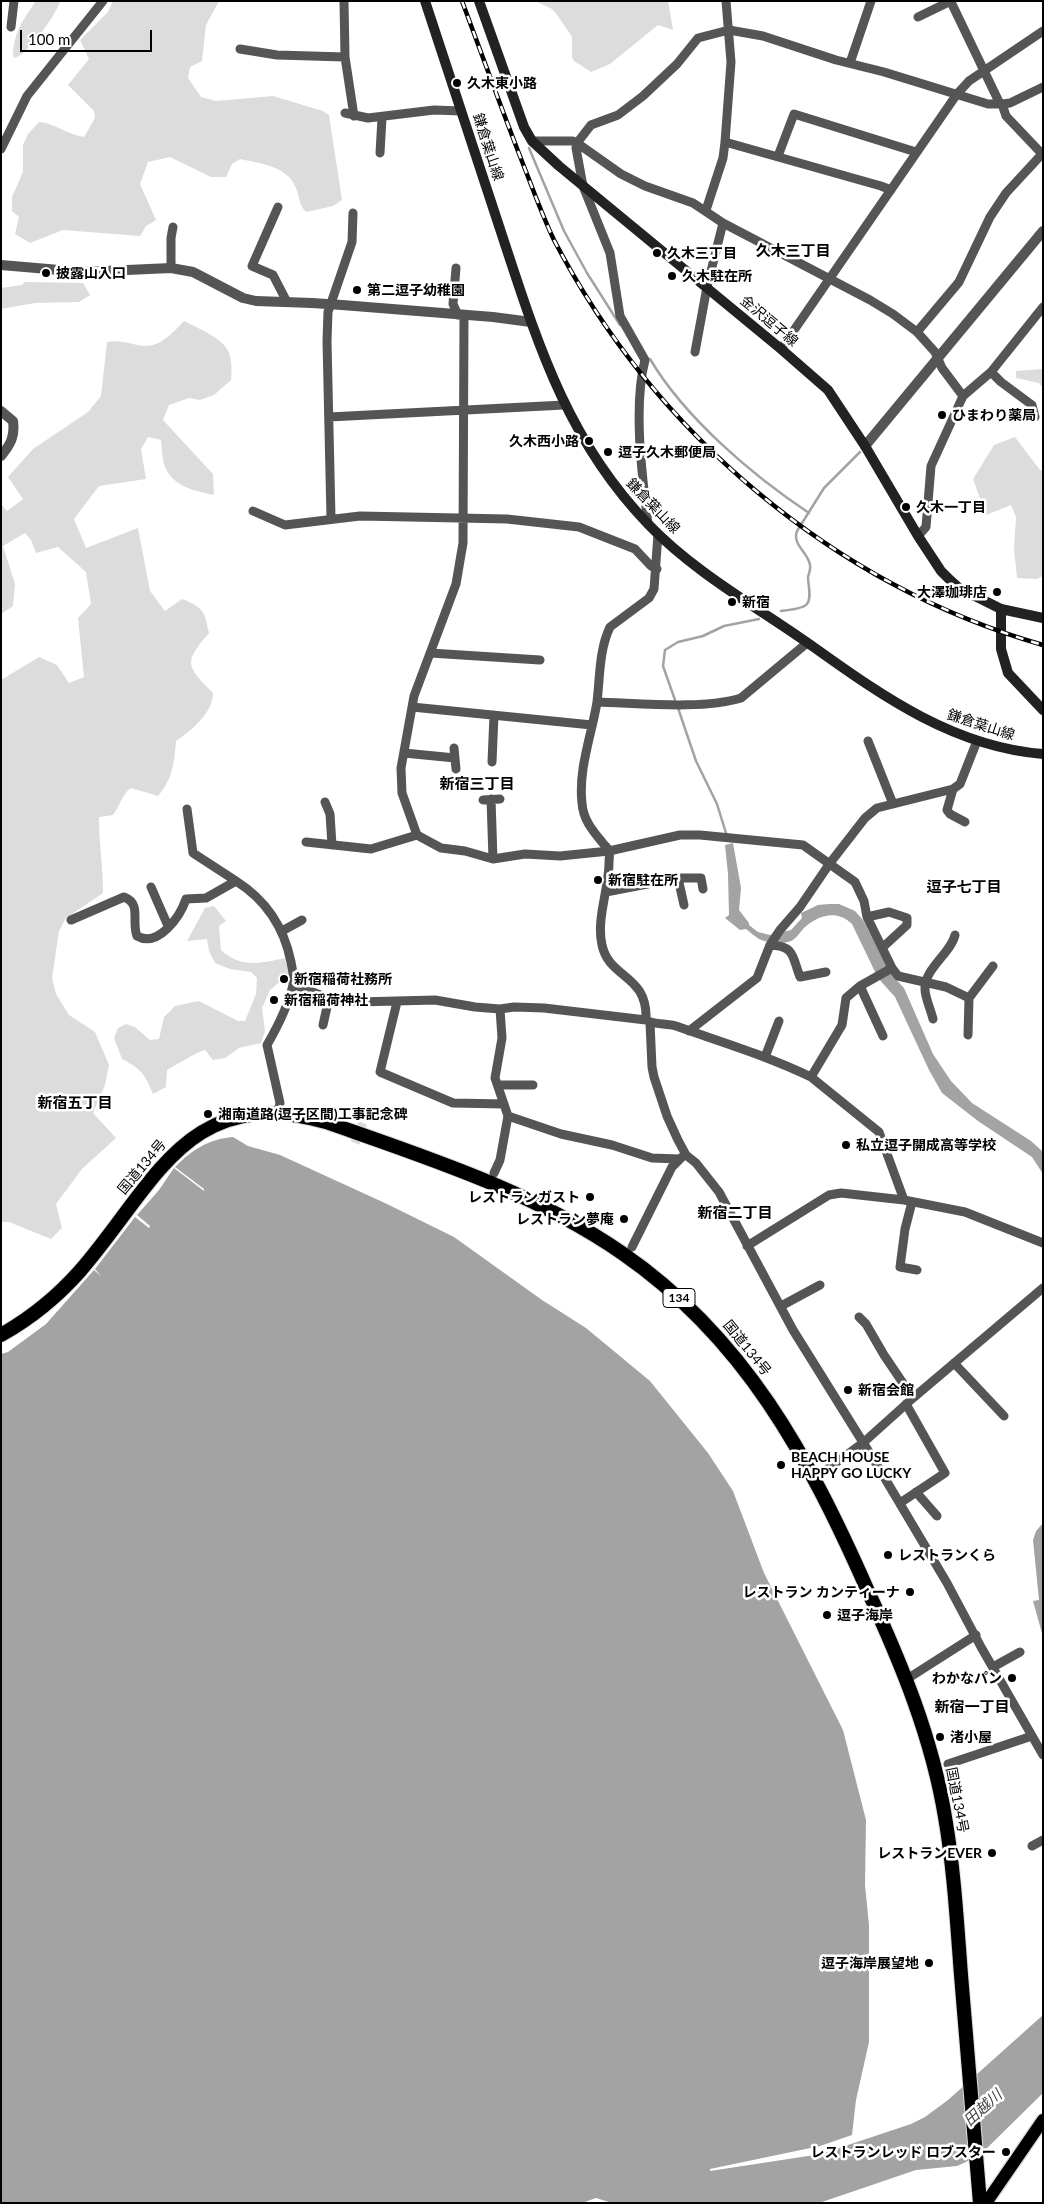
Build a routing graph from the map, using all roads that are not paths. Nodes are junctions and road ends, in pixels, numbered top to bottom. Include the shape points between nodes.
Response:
1 (14, 1) edge
2 (103, 1) edge
3 (344, 1) edge
4 (425, 1) edge
5 (479, 1) edge
6 (726, 1) edge
7 (871, 1) edge
8 (951, 2) edge
9 (918, 17) dead end
10 (11, 27) dead end
11 (729, 30) junction
12 (1043, 31) edge
13 (240, 49) dead end
14 (345, 57) junction
15 (850, 63) junction
16 (984, 70) junction
17 (1043, 87) edge
18 (957, 94) junction
19 (1001, 104) junction
20 (461, 111) junction
21 (382, 118) junction
22 (532, 141) junction
23 (577, 142) junction
24 (725, 142) junction
25 (1, 149) edge
26 (916, 152) junction
27 (380, 153) dead end
28 (1042, 154) edge
29 (778, 156) junction
30 (583, 186) junction
31 (891, 190) junction
32 (278, 207) dead end
33 (706, 210) junction
34 (353, 213) dead end
35 (723, 222) junction
36 (173, 228) dead end
37 (1043, 231) edge
38 (1, 265) edge
39 (171, 268) junction
40 (456, 268) dead end
41 (828, 278) junction
42 (707, 287) junction
43 (287, 302) junction
44 (1043, 307) edge
45 (461, 315) junction
46 (531, 322) junction
47 (917, 332) junction
48 (781, 349) junction
49 (696, 352) dead end
50 (938, 359) junction
51 (991, 372) junction
52 (963, 396) junction
53 (564, 404) junction
54 (464, 410) junction
55 (1, 411) edge
56 (329, 417) junction
57 (1035, 417) dead end
58 (865, 446) junction
59 (1, 456) edge
60 (253, 511) dead end
61 (331, 518) junction
62 (464, 518) junction
63 (648, 524) junction
64 (658, 534) junction
65 (918, 536) junction
66 (657, 569) junction
67 (1001, 609) junction
68 (1043, 618) edge
69 (807, 643) junction
70 (430, 653) junction
71 (540, 660) dead end
72 (597, 702) junction
73 (412, 707) junction
74 (1043, 710) edge
75 (494, 715) junction
76 (592, 725) junction
77 (868, 741) dead end
78 (977, 741) junction
79 (454, 748) dead end
80 (404, 753) junction
81 (1043, 754) edge
82 (455, 758) junction
83 (492, 762) dead end
84 (456, 768) dead end
85 (953, 789) junction
86 (491, 799) dead end
87 (326, 802) dead end
88 (893, 804) junction
89 (187, 809) dead end
90 (965, 822) dead end
91 (417, 835) junction
92 (306, 842) dead end
93 (332, 845) junction
94 (609, 851) junction
95 (493, 859) junction
96 (830, 863) junction
97 (678, 878) junction
98 (236, 881) junction
99 (151, 887) dead end
100 (703, 889) dead end
101 (606, 892) junction
102 (684, 905) dead end
103 (867, 917) junction
104 (71, 920) dead end
105 (302, 920) dead end
106 (168, 926) junction
107 (282, 931) junction
108 (955, 935) dead end
109 (771, 944) junction
110 (882, 948) junction
111 (993, 966) dead end
112 (891, 969) junction
113 (826, 972) dead end
114 (926, 983) junction
115 (293, 984) junction
116 (860, 986) junction
117 (329, 998) junction
118 (969, 998) junction
119 (397, 1002) junction
120 (500, 1009) junction
121 (933, 1019) dead end
122 (779, 1020) dead end
123 (648, 1021) junction
124 (323, 1025) dead end
125 (689, 1031) junction
126 (968, 1035) dead end
127 (883, 1036) dead end
128 (765, 1057) junction
129 (811, 1077) junction
130 (498, 1085) junction
131 (533, 1085) dead end
132 (504, 1104) junction
133 (279, 1107) dead end
134 (508, 1116) junction
135 (682, 1157) junction
136 (494, 1173) dead end
137 (908, 1201) junction
138 (1043, 1242) edge
139 (747, 1246) junction
140 (632, 1247) dead end
141 (917, 1270) dead end
142 (820, 1285) dead end
143 (1043, 1288) edge
144 (780, 1306) junction
145 (859, 1317) dead end
146 (1, 1335) edge
147 (954, 1363) junction
148 (913, 1398) junction
149 (906, 1404) junction
150 (1004, 1416) dead end
151 (864, 1442) junction
152 (822, 1473) dead end
153 (916, 1492) junction
154 (900, 1503) junction
155 (938, 1516) dead end
156 (976, 1635) junction
157 (1020, 1652) dead end
158 (993, 1667) junction
159 (907, 1679) junction
160 (1032, 1736) junction
161 (1043, 1754) edge
162 (948, 1764) dead end
163 (1043, 1840) edge
164 (1032, 1846) dead end
165 (1043, 2120) edge
166 (980, 2203) edge
167 (986, 2203) edge

1 - 10 street
2 - 25 street via 27,96
3 - 14 street
4 - 20 main road, 鎌倉葉山線
5 - 22 main road, 金沢逗子線
6 - 11 street
7 - 15 street
8 - 9 street
8 - 16 street
11 - 15 street via 763,36
11 - 23 street via 698,38 643,96 618,115 591,126
11 - 24 street via 731,62
12 - 16 street
13 - 14 street
14 - 21 street via 350,115
15 - 18 street
16 - 18 street
16 - 19 street
17 - 19 street
18 - 19 street via 988,104
18 - 26 street
19 - 28 street via 1006,116
20 - 21 street via 434,110
20 - 46 main road, 鎌倉葉山線
21 - 27 street
22 - 23 street
22 - 30 main road, 金沢逗子線
23 - 30 street via 576,154
23 - 33 street via 621,174
24 - 29 street
24 - 33 street
26 - 29 street via 794,114
26 - 31 street
28 - 47 street via 1006,193 990,217 959,282
29 - 31 street
30 - 42 main road, 金沢逗子線
30 - 63 street via 610,254 620,316 645,360 640,400
31 - 41 street
32 - 43 street via 252,266 273,275
33 - 35 street
34 - 56 street via 352,242 328,312
35 - 41 street
35 - 42 street
36 - 39 street
37 - 50 street
38 - 39 street via 83,272
39 - 43 street via 193,272 243,298
40 - 45 street via 453,304
41 - 47 street via 893,314
41 - 48 street
42 - 48 main road, 金沢逗子線
42 - 49 street
43 - 45 street, bridge
44 - 51 street
45 - 46 street
45 - 54 street
46 - 53 main road, 鎌倉葉山線
47 - 50 street
48 - 58 main road, 金沢逗子線 via 833,396
50 - 52 street
50 - 58 street
51 - 52 street
51 - 57 street via 1032,405
52 - 65 street via 931,466 926,527
53 - 54 street
53 - 63 main road, 鎌倉葉山線 via 606,474
54 - 56 street
54 - 62 street
55 - 59 street via 12,421 14,429 11,442
56 - 61 street
58 - 65 main road, 金沢逗子線
60 - 61 street via 285,525
61 - 62 street
62 - 66 street via 578,527 635,549
62 - 70 street via 456,584
63 - 64 main road, 鎌倉葉山線
64 - 66 street
64 - 69 main road, 鎌倉葉山線 via 712,578
65 - 67 main road, 金沢逗子線 via 941,571 959,588
66 - 72 street via 649,598 610,627 606,635
67 - 68 main road, 金沢逗子線
67 - 74 main road via 1001,648 1008,673
69 - 72 street via 741,698 730,702
69 - 78 main road, 鎌倉葉山線 via 902,708
70 - 71 street
70 - 73 street
72 - 76 street
73 - 75 street
73 - 80 street
75 - 76 street
75 - 83 street
76 - 94 street via 582,779 582,802 586,820
77 - 88 street
78 - 81 main road, 鎌倉葉山線
78 - 85 street via 960,784
79 - 82 street
80 - 82 street
80 - 91 street via 400,778 402,793
82 - 84 street
85 - 88 street
85 - 90 street via 948,810
86 - 95 street
87 - 93 street
88 - 96 street via 877,808 865,818
89 - 98 street via 193,853
91 - 93 street via 371,849
91 - 95 street via 441,848
92 - 93 street
94 - 95 street via 560,856 525,854
94 - 96 street via 680,835 700,835 803,845
94 - 101 street
96 - 103 street via 855,882
96 - 109 street
97 - 100 street via 701,878
97 - 101 street
97 - 102 street
98 - 106 street via 206,898 186,899 177,918
98 - 107 street via 266,906
99 - 106 street
101 - 123 street via 602,946 606,955 643,995
103 - 110 street
103 - 110 street via 889,912 907,918 907,925
104 - 106 street via 124,897 132,900 136,907 134,928 137,936 151,939
105 - 107 street
107 - 115 street via 288,944
108 - 114 street via 954,944 937,962
109 - 113 street via 790,950 800,977
109 - 125 street via 757,978
110 - 112 street
111 - 118 street
112 - 114 street via 898,976
112 - 116 street
114 - 118 street via 946,987
114 - 121 street via 924,989
115 - 117 street
115 - 133 street via 279,1024 267,1045
116 - 127 street
116 - 129 street via 846,998 842,1025
117 - 119 street
117 - 124 street
118 - 126 street
119 - 120 street via 435,1000
119 - 132 street via 380,1072 453,1103
120 - 123 street via 544,1008
120 - 130 street via 502,1038 495,1078
122 - 128 street
123 - 125 street via 667,1023
123 - 135 street via 657,1090
125 - 128 street
128 - 129 street
129 - 137 street via 879,1132
130 - 131 street
130 - 132 street
132 - 134 street
134 - 135 street via 567,1136 612,1145 652,1158
134 - 136 street via 500,1160
135 - 139 street via 696,1163 718,1192
135 - 140 street via 672,1167
137 - 138 street via 964,1212
137 - 139 street via 841,1193 829,1195
137 - 141 street via 900,1268
139 - 144 street
142 - 144 street
143 - 147 street
144 - 151 street
145 - 148 street
146 - 159 highway, 国道134号 / 134 via 51,1301 81,1269 160,1167 189,1140 215,1125 260,1114 306,1116 467,1172 534,1202 623,1253 678,1297 727,1346 781,1420 812,1471
147 - 148 street
147 - 150 street
148 - 149 street
149 - 151 street
149 - 153 street via 945,1473
151 - 152 street
151 - 154 street
153 - 154 street
153 - 155 street
154 - 156 street
156 - 158 street
156 - 159 street
157 - 158 street
158 - 160 street
159 - 166 highway, 国道134号 / 134 via 928,1741 945,1817
160 - 161 street
160 - 162 street
163 - 164 street
165 - 167 main road

